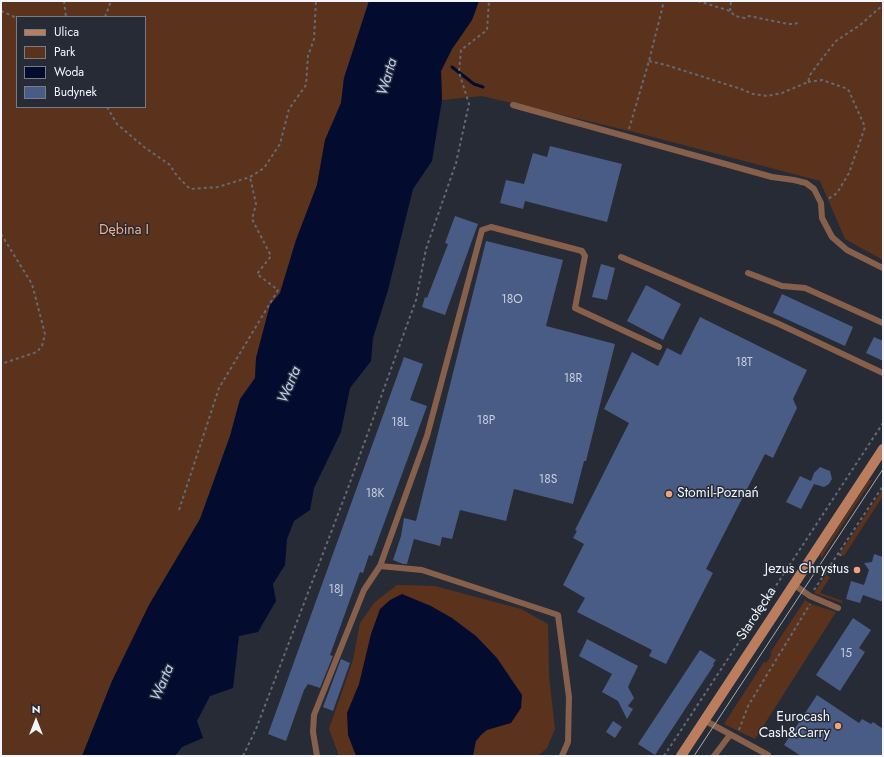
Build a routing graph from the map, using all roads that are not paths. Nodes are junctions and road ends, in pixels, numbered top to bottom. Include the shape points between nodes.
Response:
1 (513, 105) dead end
2 (621, 256) dead end
3 (883, 268) edge
4 (748, 273) dead end
5 (883, 323) edge
6 (659, 347) dead end
7 (883, 373) edge
8 (883, 449) edge
9 (380, 566) junction
10 (793, 584) junction
11 (838, 608) dead end
12 (704, 720) junction
13 (732, 736) junction
14 (768, 755) edge
15 (317, 756) edge
16 (562, 756) edge
17 (681, 756) edge
18 (714, 756) edge

1 - 3 lane via 772,177 806,184 814,189 821,203 822,218 832,237 847,250
2 - 7 lane via 779,324
4 - 5 lane via 782,286 805,288
6 - 9 lane via 575,308 585,256 582,251 491,227 482,230 427,436
8 - 10 street, Starołęcka
9 - 15 lane via 364,590 314,715 313,732
9 - 16 lane via 422,570 558,615 569,697 568,742
10 - 11 lane via 810,596
10 - 12 street, Starołęcka
12 - 13 lane
12 - 17 street, Starołęcka
13 - 14 lane
13 - 18 lane

